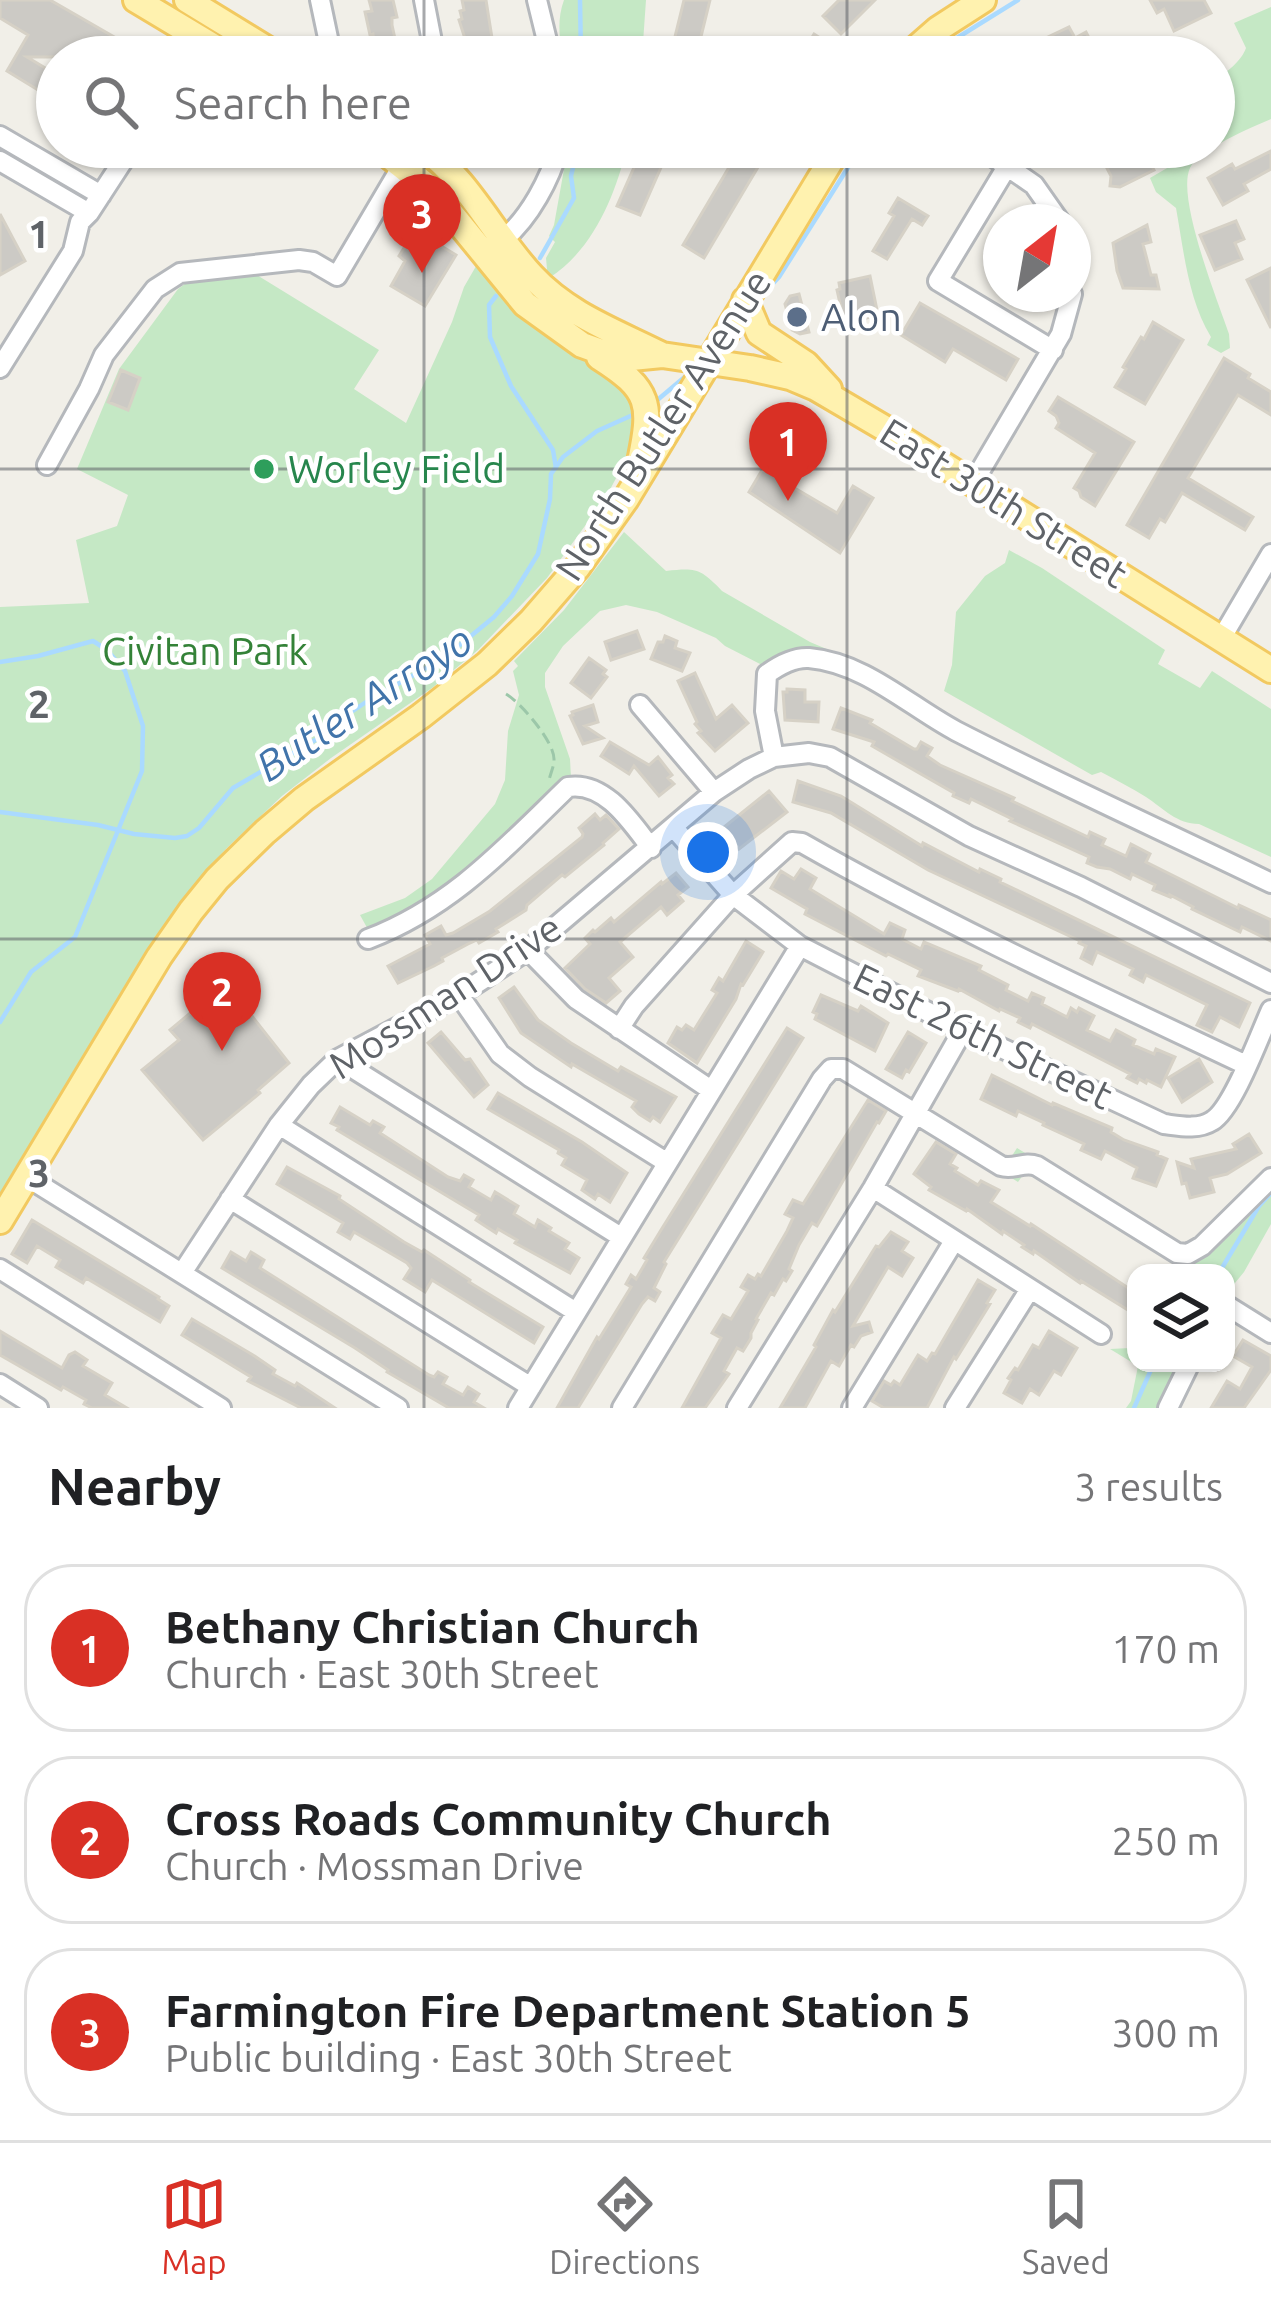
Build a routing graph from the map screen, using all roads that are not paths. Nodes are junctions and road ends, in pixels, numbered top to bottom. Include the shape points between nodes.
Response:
1 (136, 0) edge
2 (320, 0) edge
3 (424, 0) edge
4 (537, 0) edge
5 (983, 0) edge
6 (194, 2) edge
7 (182, 36) edge
8 (247, 36) edge
9 (328, 36) edge
10 (432, 36) edge
11 (546, 36) edge
12 (930, 36) edge
13 (0, 136) edge
14 (36, 157) edge
15 (0, 161) edge
16 (55, 168) edge
17 (118, 168) edge
18 (401, 168) edge
19 (416, 168) edge
20 (444, 168) edge
21 (551, 168) edge
22 (826, 168) edge
23 (1009, 168) edge
24 (1011, 168) edge
25 (101, 195) junction
26 (1047, 204) edge
27 (89, 213) junction
28 (504, 239) junction
29 (745, 300) junction
30 (1069, 312) edge
31 (582, 346) junction
32 (1053, 350) junction
33 (662, 355) junction
34 (708, 362) junction
35 (0, 368) edge
36 (839, 400) junction
37 (47, 465) dead end
38 (637, 478) junction
39 (973, 483) junction
40 (1271, 554) edge
41 (1221, 639) junction
42 (1271, 670) edge
43 (640, 705) dead end
44 (774, 757) junction
45 (714, 792) junction
46 (674, 828) junction
47 (650, 848) junction
48 (1271, 883) edge
49 (734, 895) junction
50 (368, 939) dead end
51 (800, 946) junction
52 (528, 950) junction
53 (1271, 983) edge
54 (459, 995) junction
55 (1271, 1010) edge
56 (619, 1029) junction
57 (963, 1030) junction
58 (338, 1059) junction
59 (1246, 1065) junction
60 (711, 1090) junction
61 (916, 1113) junction
62 (279, 1125) junction
63 (666, 1162) junction
64 (27, 1177) junction
65 (1271, 1178) edge
66 (873, 1188) junction
67 (230, 1199) junction
68 (0, 1221) edge
69 (621, 1237) junction
70 (954, 1240) junction
71 (0, 1269) edge
72 (182, 1273) junction
73 (1030, 1289) junction
74 (1235, 1311) edge
75 (576, 1312) junction
76 (1271, 1333) edge
77 (1101, 1334) dead end
78 (1186, 1372) edge
79 (0, 1384) edge
80 (531, 1387) junction
81 (38, 1408) edge
82 (221, 1408) edge
83 (398, 1408) edge
84 (518, 1408) edge
85 (622, 1408) edge
86 (736, 1408) edge
87 (852, 1408) edge
88 (956, 1408) edge
89 (1168, 1408) edge

1 - 7 main road
2 - 9 street
3 - 10 street
4 - 11 street
5 - 12 main road
6 - 8 main road
13 - 14 street
15 - 27 street
16 - 25 street
17 - 25 street
18 - 37 street via 337,276 299,260 180,273 155,289 104,355
19 - 31 main road, East 30th Street via 525,304
20 - 28 main road
21 - 28 street
22 - 29 main road, North Butler Avenue
23 - 32 street via 938,281
24 - 26 street
25 - 27 street
27 - 35 street
28 - 33 main road via 574,312
29 - 34 main road, North Butler Avenue
29 - 36 main road via 759,333 806,364
30 - 32 street
31 - 33 main road, East 30th Street via 621,359
31 - 38 main road via 633,382 646,407
32 - 39 street
33 - 34 main road, East 30th Street
34 - 36 main road, East 30th Street via 774,373
34 - 38 main road, North Butler Avenue
36 - 39 main road, East 30th Street
38 - 64 main road, North Butler Avenue via 577,568 510,642 284,815 204,895
39 - 41 main road, East 30th Street
40 - 41 street
41 - 42 main road, East 30th Street
43 - 45 street
44 - 45 street, Mossman Drive
44 - 48 street via 767,674 806,657 886,686 952,728
44 - 53 street via 830,757 969,836
45 - 46 street, Mossman Drive
46 - 47 street, Mossman Drive
46 - 49 street, East 26th Street
47 - 50 street via 602,795 568,787 459,890
47 - 52 street, Mossman Drive
49 - 51 street, East 26th Street
49 - 56 street
49 - 59 street via 792,842 802,843 989,944
51 - 57 street, East 26th Street
51 - 60 street
52 - 54 street, Mossman Drive
52 - 56 street
54 - 58 street, Mossman Drive
54 - 63 street via 500,1054
55 - 59 street, East 26th Street
56 - 60 street
57 - 59 street, East 26th Street via 1188,1128 1227,1107
57 - 61 street
58 - 62 street, Mossman Drive
58 - 69 street
60 - 63 street
61 - 65 street via 1001,1166 1037,1166 1177,1253 1202,1246
61 - 66 street
61 - 85 street via 843,1069 822,1078
62 - 67 street, Mossman Drive
62 - 75 street
63 - 69 street
64 - 68 main road, North Butler Avenue
64 - 72 street
66 - 70 street
66 - 86 street
67 - 72 street, Mossman Drive
67 - 80 street
69 - 75 street
70 - 73 street
70 - 87 street
71 - 82 street
72 - 83 street
73 - 77 street
73 - 88 street
74 - 76 street
75 - 80 street
78 - 89 street
79 - 81 street
80 - 84 street

